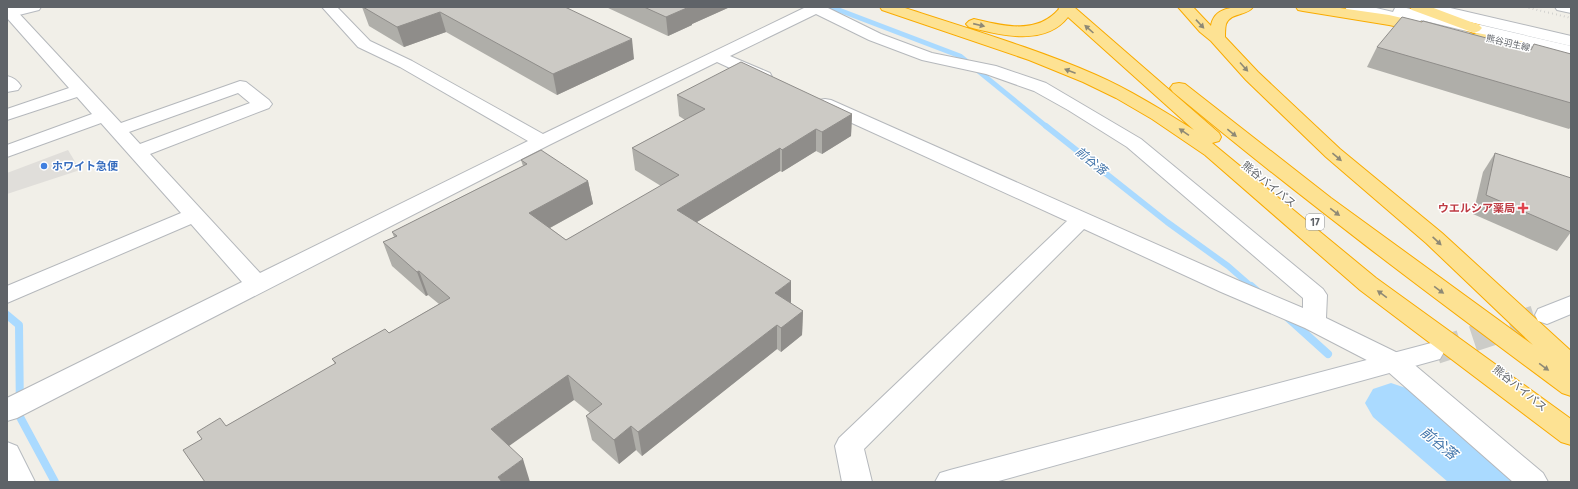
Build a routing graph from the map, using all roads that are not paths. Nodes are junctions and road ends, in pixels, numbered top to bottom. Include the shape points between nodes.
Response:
1 (34, 7) edge
2 (329, 7) edge
3 (887, 7) edge
4 (915, 7) edge
5 (1073, 7) edge
6 (1185, 7) edge
7 (1246, 7) edge
8 (1303, 7) edge
9 (1352, 7) edge
10 (1384, 7) edge
11 (1417, 7) edge
12 (1432, 7) edge
13 (1562, 7) edge
14 (815, 8) edge
15 (1571, 9) edge
16 (8, 12) edge
17 (1474, 28) junction
18 (1218, 38) junction
19 (1571, 41) edge
20 (1521, 46) junction
21 (1571, 50) edge
22 (717, 56) junction
23 (1571, 57) edge
24 (7, 81) edge
25 (783, 85) edge
26 (7, 87) edge
27 (81, 90) junction
28 (805, 95) edge
29 (7, 115) edge
30 (110, 123) junction
31 (542, 141) junction
32 (7, 151) edge
33 (137, 152) junction
34 (194, 215) junction
35 (1082, 219) junction
36 (257, 284) junction
37 (7, 295) edge
38 (1571, 304) edge
39 (1547, 315) tunnel mouth
40 (1314, 322) junction
41 (1431, 352) tunnel mouth
42 (1395, 363) junction
43 (1571, 366) edge
44 (1571, 386) edge
45 (7, 410) edge
46 (1571, 430) edge
47 (1571, 434) edge
48 (7, 454) edge
49 (20, 482) edge
50 (857, 482) edge
51 (950, 482) edge
52 (1533, 482) edge

1 - 16 street
2 - 31 street via 364,44 406,64
47 -> 3 highway via 1368,284 1212,151 1158,115 1089,78
4 -> 5 highway via 953,19 1018,32 1051,25
5 -> 44 highway, 熊谷バイパス / 17 via 1143,59 1251,148 1413,271
46 -> 5 highway, 熊谷バイパス / 17 via 1229,152
6 -> 18 highway via 1205,29
7 - 18 highway via 1228,13 1219,22
8 - 20 highway via 1389,20
9 - 20 street, 熊谷羽生線
10 - 17 street, 熊谷羽生線
11 - 17 highway
12 - 19 street
13 - 15 street
14 - 22 street
14 - 40 street via 882,40 928,57 990,70 1040,87 1134,143 1315,295
16 - 27 street
17 - 21 street, 熊谷羽生線
18 -> 43 highway via 1252,76 1333,153 1434,238
20 - 23 street, 熊谷羽生線
22 - 25 street
22 - 31 street
24 - 26 street via 12,86
27 - 29 street
27 - 30 street
28 - 35 street
30 - 32 street
30 - 33 street
30 - 33 street via 240,86 263,104
31 - 36 street
33 - 34 street
34 - 36 street
34 - 37 street
35 - 40 street
35 - 50 street via 849,446
36 - 45 street
38 - 39 street
40 - 42 street
41 - 42 street
42 - 51 street
42 - 52 street
48 - 49 street

